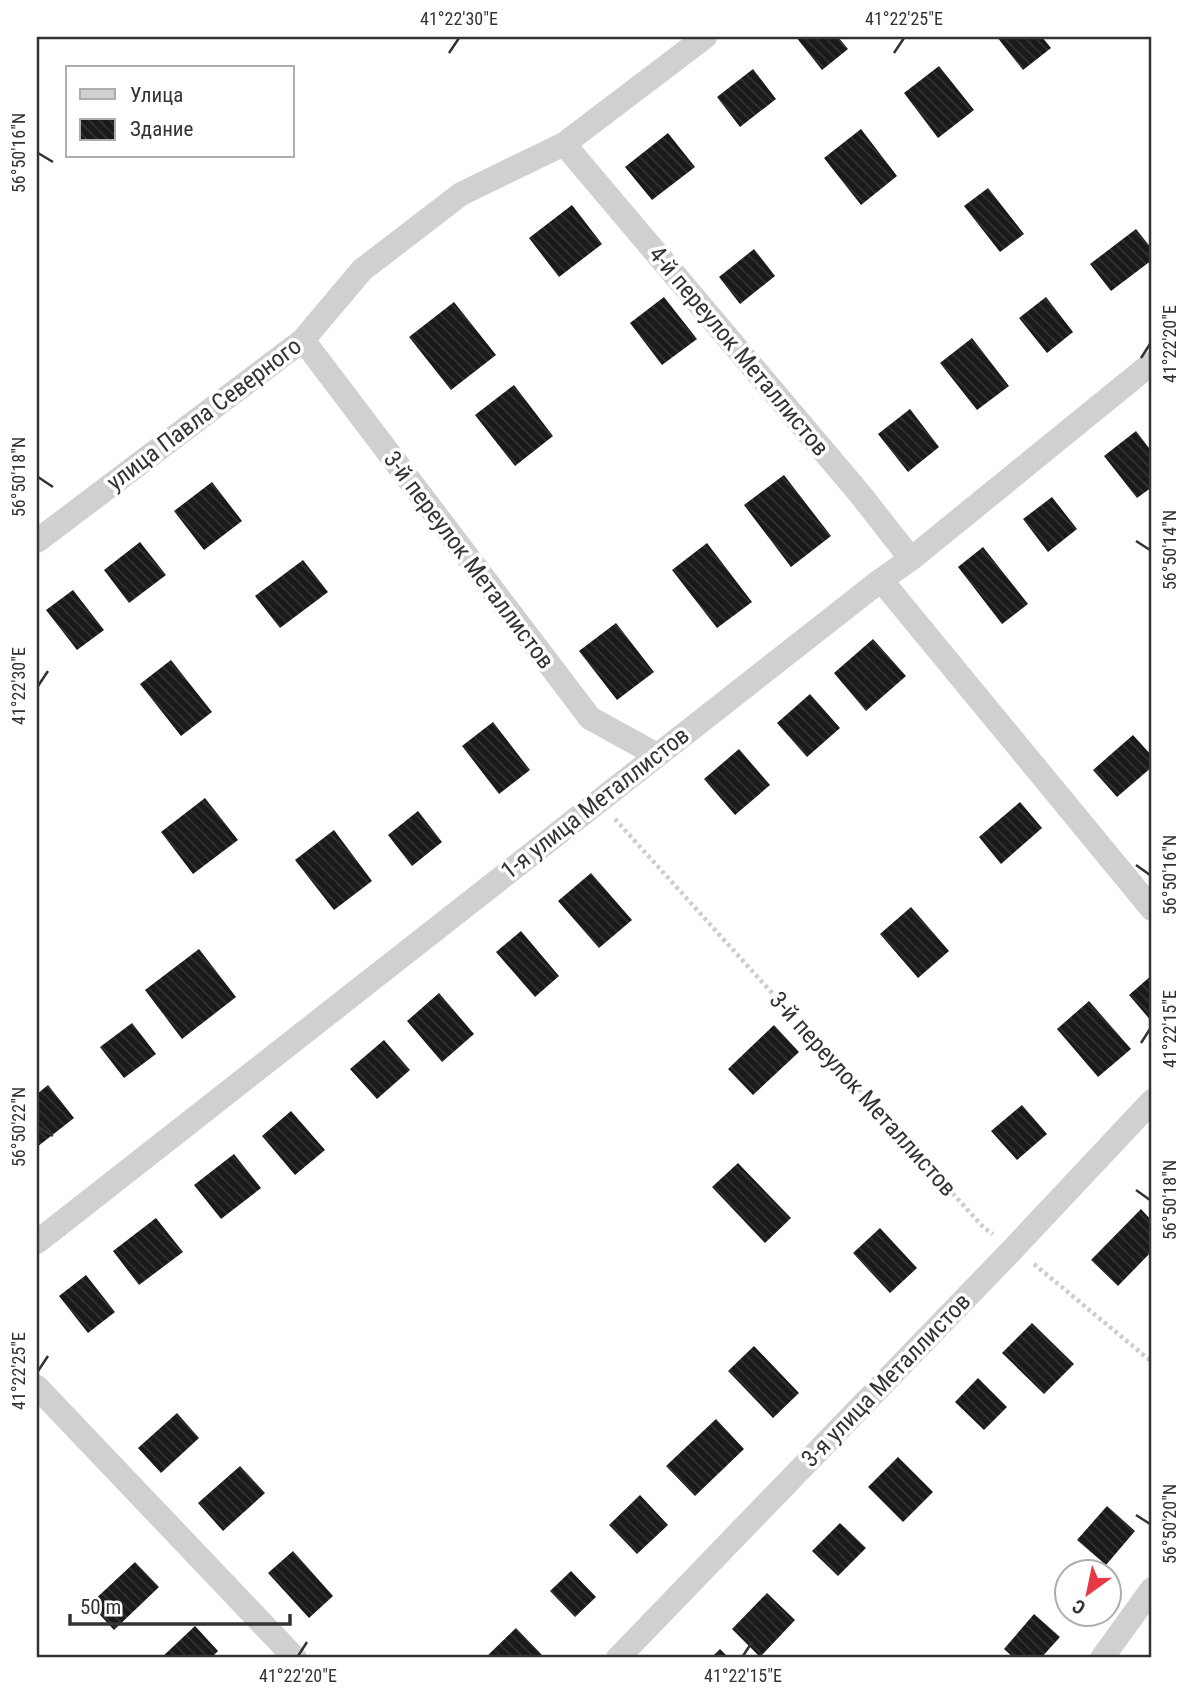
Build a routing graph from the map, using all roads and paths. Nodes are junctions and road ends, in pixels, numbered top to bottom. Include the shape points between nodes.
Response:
1 (705, 37) edge
2 (564, 144) junction
3 (303, 340) junction
4 (1152, 363) edge
5 (37, 541) edge
6 (911, 559) junction
7 (881, 580) junction
8 (657, 755) junction
9 (598, 801) junction
10 (1152, 909) edge
11 (1152, 1101) edge
12 (37, 1242) edge
13 (1014, 1248) junction
14 (1152, 1362) edge
15 (37, 1387) edge
16 (1152, 1589) edge
17 (295, 1658) edge
18 (618, 1658) edge
19 (1102, 1658) edge

1 - 2 street, улица Павла Северного
2 - 3 street, улица Павла Северного via 461,194 362,270
2 - 6 street, 4-й переулок Металлистов
3 - 5 street, улица Павла Северного
3 - 8 street, 3-й переулок Металлистов via 590,718
4 - 6 street, 1-я улица Металлистов
6 - 7 street, 1-я улица Металлистов
7 - 8 street, 1-я улица Металлистов
7 - 10 street
8 - 9 street, 1-я улица Металлистов
9 - 12 street, 1-я улица Металлистов
9 - 13 path, 3-й переулок Металлистов via 984,1228
11 - 13 street, 3-я улица Металлистов
13 - 14 path, 3-й переулок Металлистов
13 - 18 street, 3-я улица Металлистов
15 - 17 street
16 - 19 street

